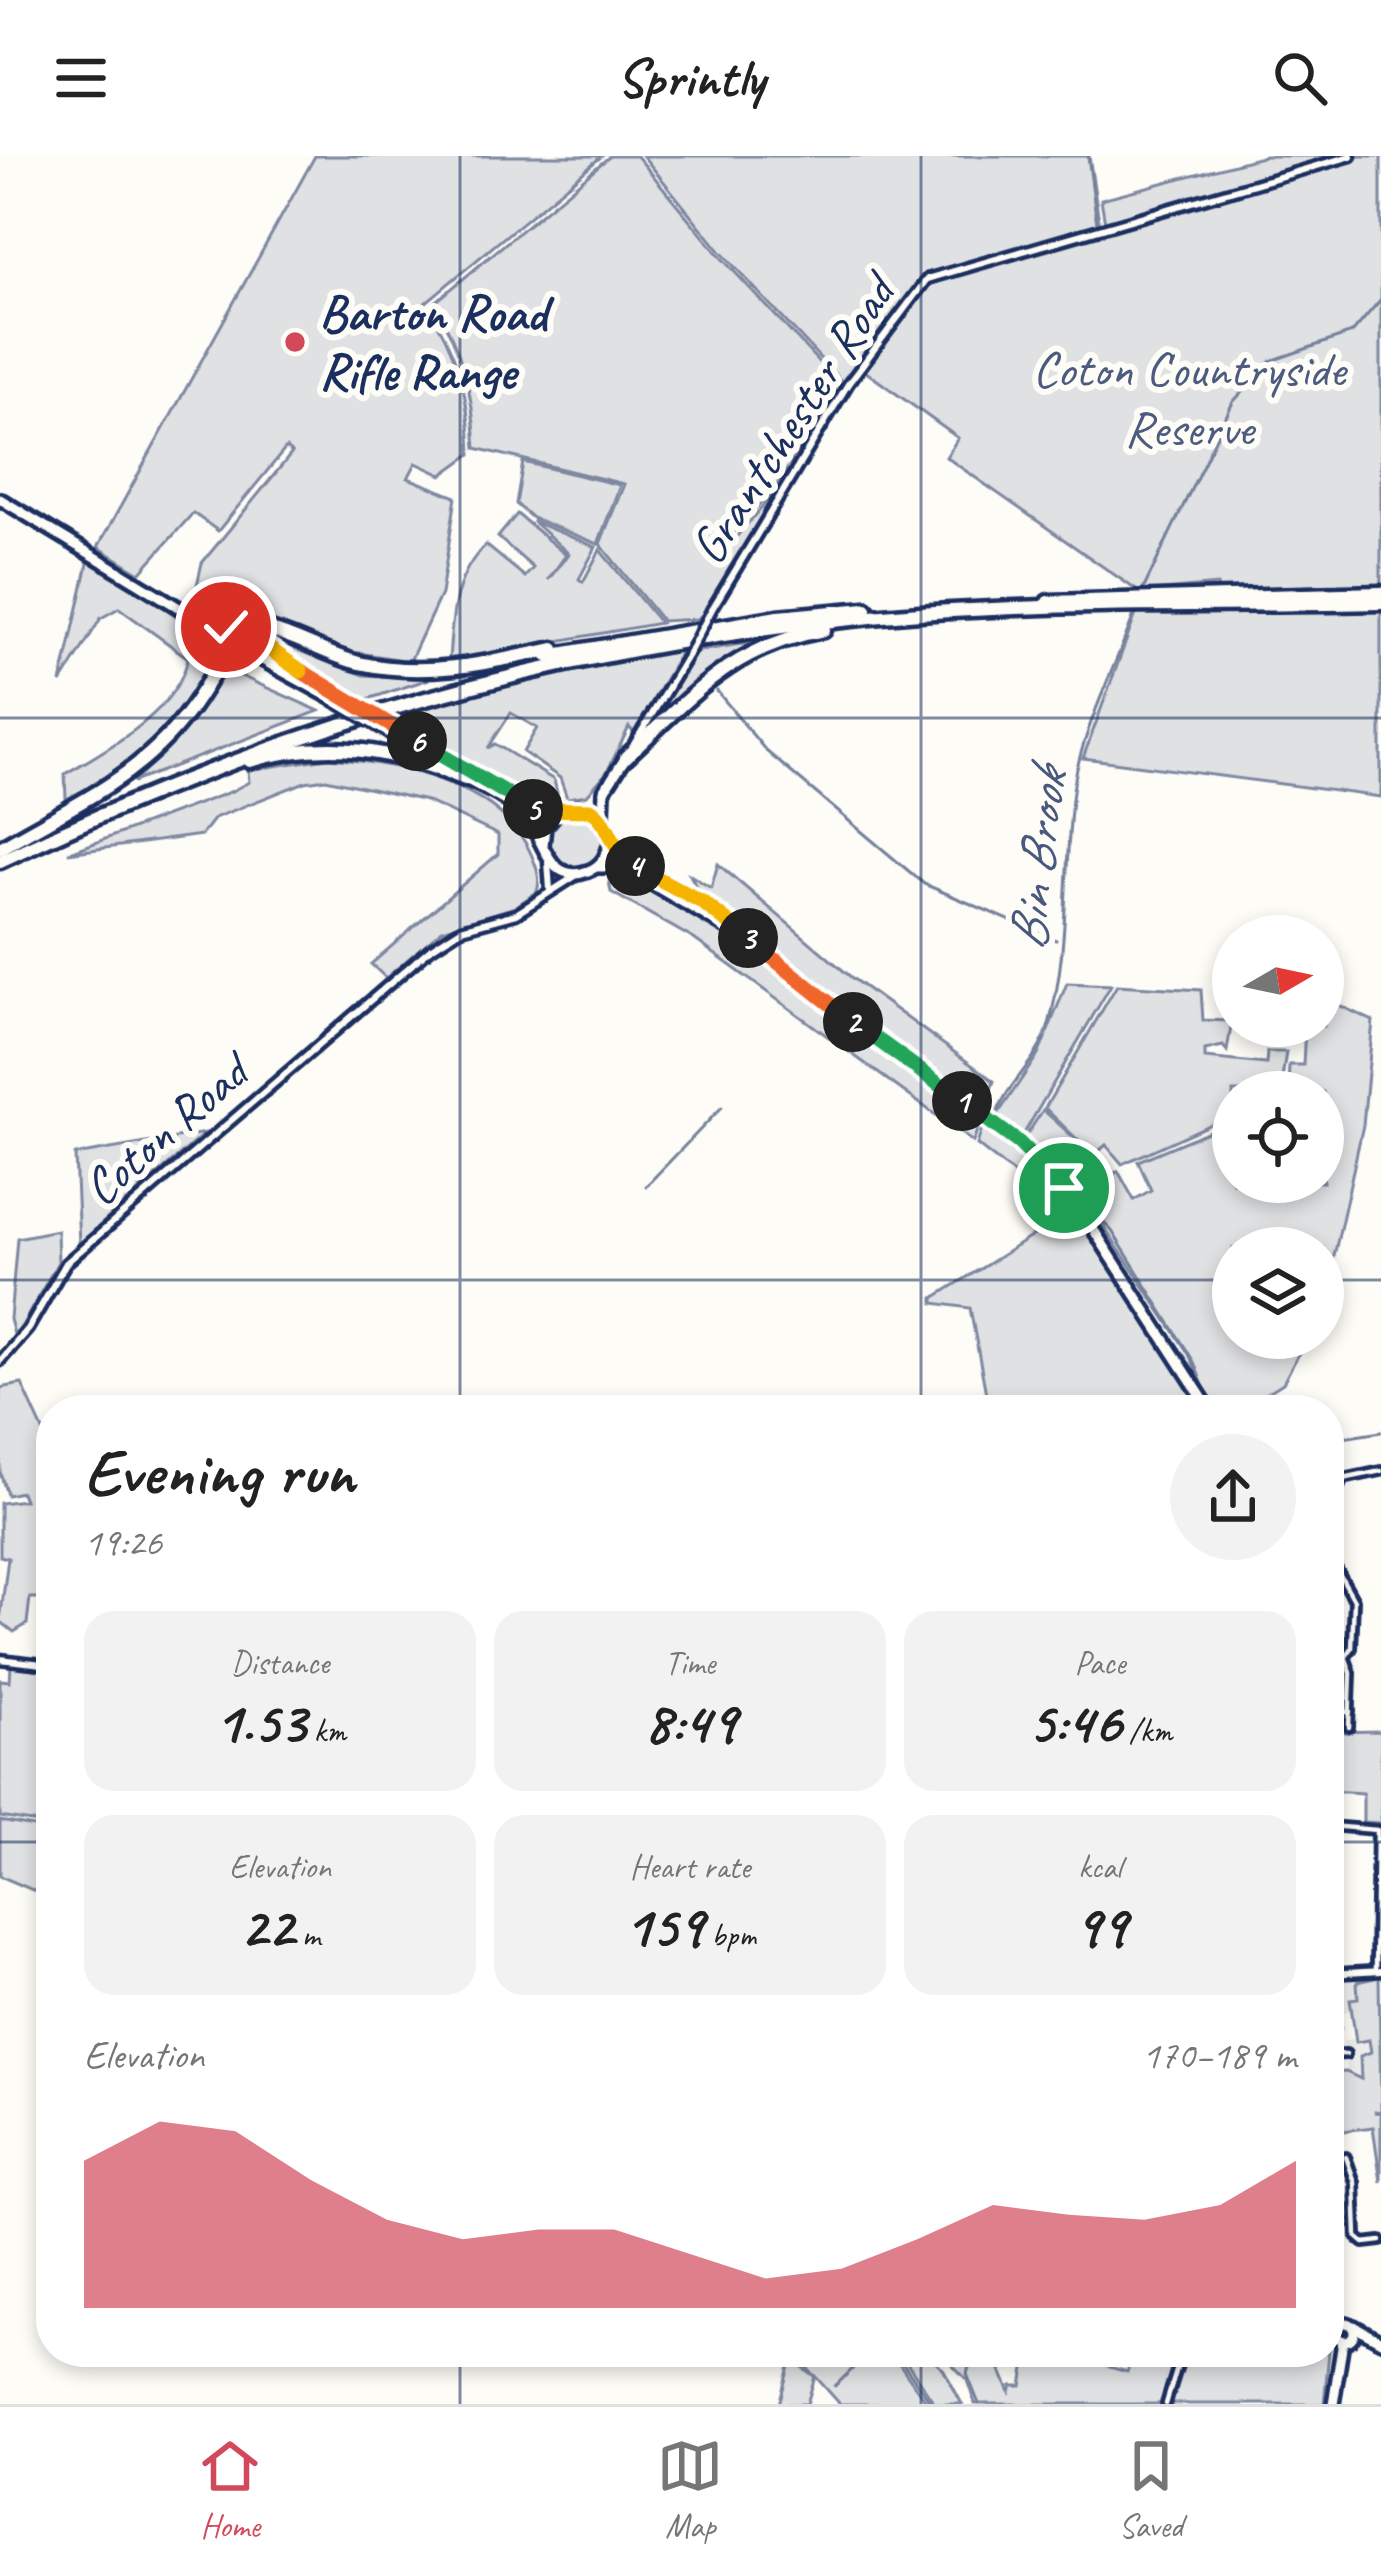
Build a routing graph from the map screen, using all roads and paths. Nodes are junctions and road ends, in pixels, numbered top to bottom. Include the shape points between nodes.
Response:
1 (1351, 156) edge
2 (0, 499) edge
3 (1381, 593) edge
4 (1381, 603) edge
5 (186, 611) junction
6 (950, 612) junction
7 (236, 629) junction
8 (595, 645) junction
9 (222, 646) junction
10 (240, 651) junction
11 (343, 700) junction
12 (382, 723) junction
13 (626, 757) junction
14 (465, 778) junction
15 (604, 791) junction
16 (147, 794) junction
17 (566, 809) junction
18 (605, 823) junction
19 (610, 837) junction
20 (0, 854) edge
21 (546, 854) junction
22 (596, 867) junction
23 (581, 873) junction
24 (548, 893) junction
25 (749, 940) junction
26 (0, 1361) edge
27 (1201, 1395) edge
28 (1381, 1471) edge
29 (1344, 1479) edge
30 (1344, 1582) edge
31 (0, 1658) edge
32 (1346, 1659) joint
33 (36, 1663) edge
34 (1344, 1712) edge
35 (1350, 1712) junction
36 (1349, 1727) dead end
37 (1344, 1827) edge
38 (1378, 1971) edge
39 (1344, 1973) edge
40 (1346, 2157) dead end
41 (1381, 2241) edge
42 (1344, 2334) edge
43 (1349, 2334) junction
44 (1377, 2338) edge
45 (1344, 2356) edge
46 (1177, 2367) edge
47 (1341, 2367) edge
48 (1166, 2404) edge
49 (1333, 2404) edge

1 - 13 street, Grantchester Road, bridge via 927,279 848,384
2 - 5 main road
3 - 8 highway via 888,608
4 - 6 highway
5 - 7 main road
5 - 9 main road
6 - 13 highway via 812,632 753,653 699,684
6 - 16 highway via 781,627 542,666 331,725
7 - 8 highway via 259,626 341,658 405,670
7 - 9 main road via 222,634
7 - 10 main road
7 - 11 main road
8 - 20 highway via 313,723 153,783
9 - 10 main road
9 - 20 highway via 188,714 142,764
10 - 11 main road
11 - 12 main road, bridge
12 - 14 main road
12 - 17 main road via 536,811
13 - 15 main road
14 - 16 highway via 386,752 331,747 271,755
14 - 21 main road via 522,812
15 - 17 main road
15 - 18 main road
16 - 20 highway
17 - 18 main road via 592,810
17 - 21 main road via 545,827
18 - 19 main road
19 - 22 main road
19 - 25 main road via 622,858 702,902
21 - 23 main road via 562,871
21 - 24 street
22 - 23 main road
22 - 25 main road via 623,867
23 - 24 street, Coton Road
24 - 26 street, Coton Road via 503,921 444,937 400,974 67,1263
25 - 27 main road via 1043,1165
28 - 29 street
30 - 32 street via 1354,1600
31 - 33 street
32 - 35 street
34 - 35 street
35 - 36 street
37 - 38 street via 1377,1829
38 - 39 street
40 - 41 street via 1357,2237
42 - 43 main road
43 - 44 main road
43 - 45 main road
46 - 48 street
47 - 49 main road

